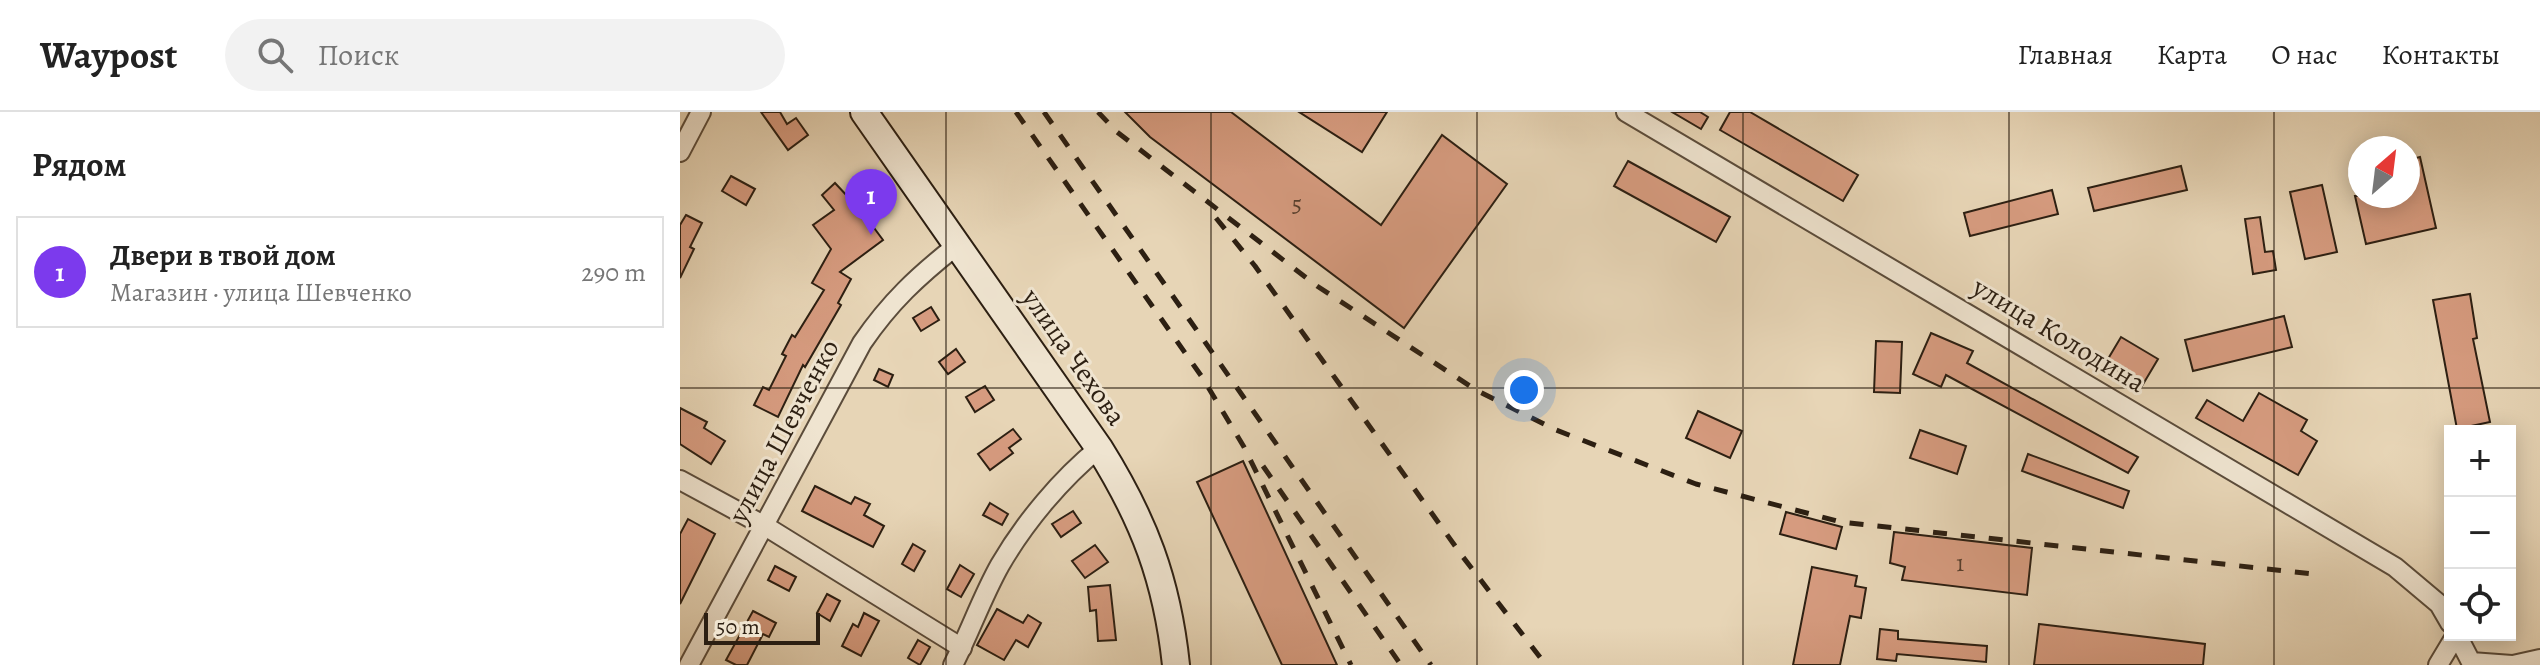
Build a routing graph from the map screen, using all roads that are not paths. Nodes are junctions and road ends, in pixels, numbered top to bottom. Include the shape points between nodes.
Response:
1 (701, 112) edge
2 (864, 112) edge
3 (1626, 112) edge
4 (680, 152) edge
5 (956, 246) junction
6 (1099, 448) junction
7 (680, 480) edge
8 (765, 526) junction
9 (2444, 613) edge
10 (2452, 641) edge
11 (2459, 641) edge
12 (962, 648) junction
13 (2540, 659) edge
14 (689, 665) edge
15 (953, 665) edge
16 (1176, 665) edge
17 (2438, 665) edge
18 (2513, 665) edge

1 - 4 street
2 - 5 main road, улица Чехова
3 - 9 street, улица Колодина via 2395,567
5 - 6 main road, улица Чехова
5 - 8 street, улица Шевченко via 905,288 862,343
6 - 12 street via 1060,485 1012,546
6 - 16 main road, улица Чехова via 1150,543
7 - 8 street
8 - 12 street
8 - 14 street, улица Шевченко
10 - 17 street
11 - 18 street via 2471,662
12 - 15 street
13 - 18 street

